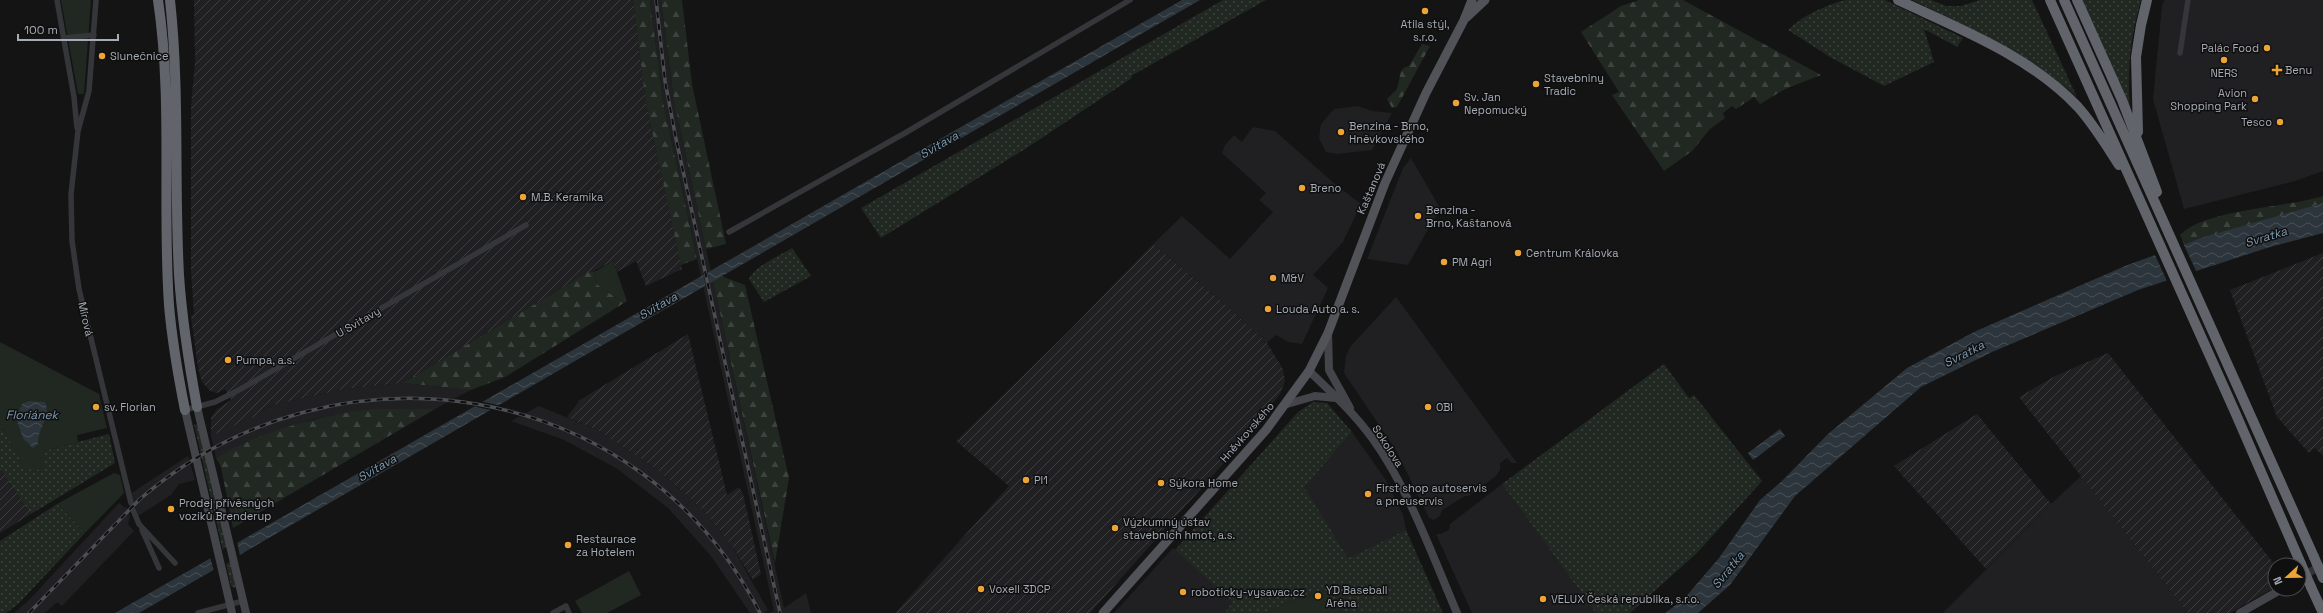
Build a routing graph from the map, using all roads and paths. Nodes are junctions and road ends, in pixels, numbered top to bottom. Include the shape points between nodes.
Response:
1 (57, 0) edge
2 (96, 0) edge
3 (158, 0) edge
4 (170, 0) edge
5 (1130, 0) edge
6 (1472, 0) edge
7 (1485, 0) edge
8 (1898, 0) edge
9 (2050, 0) edge
10 (2064, 0) edge
11 (2076, 0) edge
12 (2147, 0) edge
13 (2188, 0) edge
14 (1464, 20) junction
15 (94, 35) junction
16 (64, 38) junction
17 (2180, 53) dead end
18 (78, 131) junction
19 (2138, 138) junction
20 (2137, 193) junction
21 (2165, 225) junction
22 (526, 226) dead end
23 (729, 232) dead end
24 (1328, 333) junction
25 (1310, 371) junction
26 (1337, 398) junction
27 (1287, 404) junction
28 (197, 407) junction
29 (185, 410) junction
30 (1357, 419) junction
31 (131, 503) dead end
32 (133, 510) dead end
33 (139, 524) junction
34 (175, 563) dead end
35 (159, 568) dead end
36 (2323, 578) edge
37 (2268, 597) edge
38 (243, 601) junction
39 (230, 604) junction
40 (198, 613) edge
41 (232, 613) edge
42 (246, 613) edge
43 (553, 613) edge
44 (569, 613) edge
45 (1103, 613) edge
46 (1457, 613) edge
47 (2240, 613) edge
48 (2323, 613) edge

1 - 16 street
2 - 15 street
3 - 29 highway via 165,81 169,304 173,348
4 - 28 highway via 177,81 179,275 186,343
5 - 23 street via 905,133
6 - 14 main road, Kaštanová
7 - 14 main road, Kaštanová
8 - 20 highway via 2006,53 2047,80 2093,125
9 - 20 highway
10 - 21 highway
11 - 19 highway
12 - 19 highway via 2136,57
13 - 17 street
14 - 24 main road, Kaštanová via 1426,93 1385,183
15 - 16 street
15 - 18 street via 89,90
16 - 18 street
18 - 31 street, Mírová via 71,194 72,241 80,289
19 - 21 highway
20 - 48 highway, bridge
21 - 36 highway, bridge
22 - 28 street, U Svitavy via 239,390 215,402
24 - 25 main road, Kaštanová
24 - 30 street via 1329,370
25 - 26 street, Sokolova
25 - 27 main road, Hněvkovského
26 - 27 street via 1314,396
26 - 30 street, Sokolova
27 - 45 main road, Hněvkovského
28 - 29 street, U Svitavy
28 - 38 street
29 - 39 street
30 - 46 street, Sokolova via 1389,464 1415,516
32 - 33 street
33 - 34 street
33 - 35 street
37 - 47 street
38 - 39 street
38 - 42 street
39 - 40 street
39 - 41 street
43 - 44 street via 566,606

